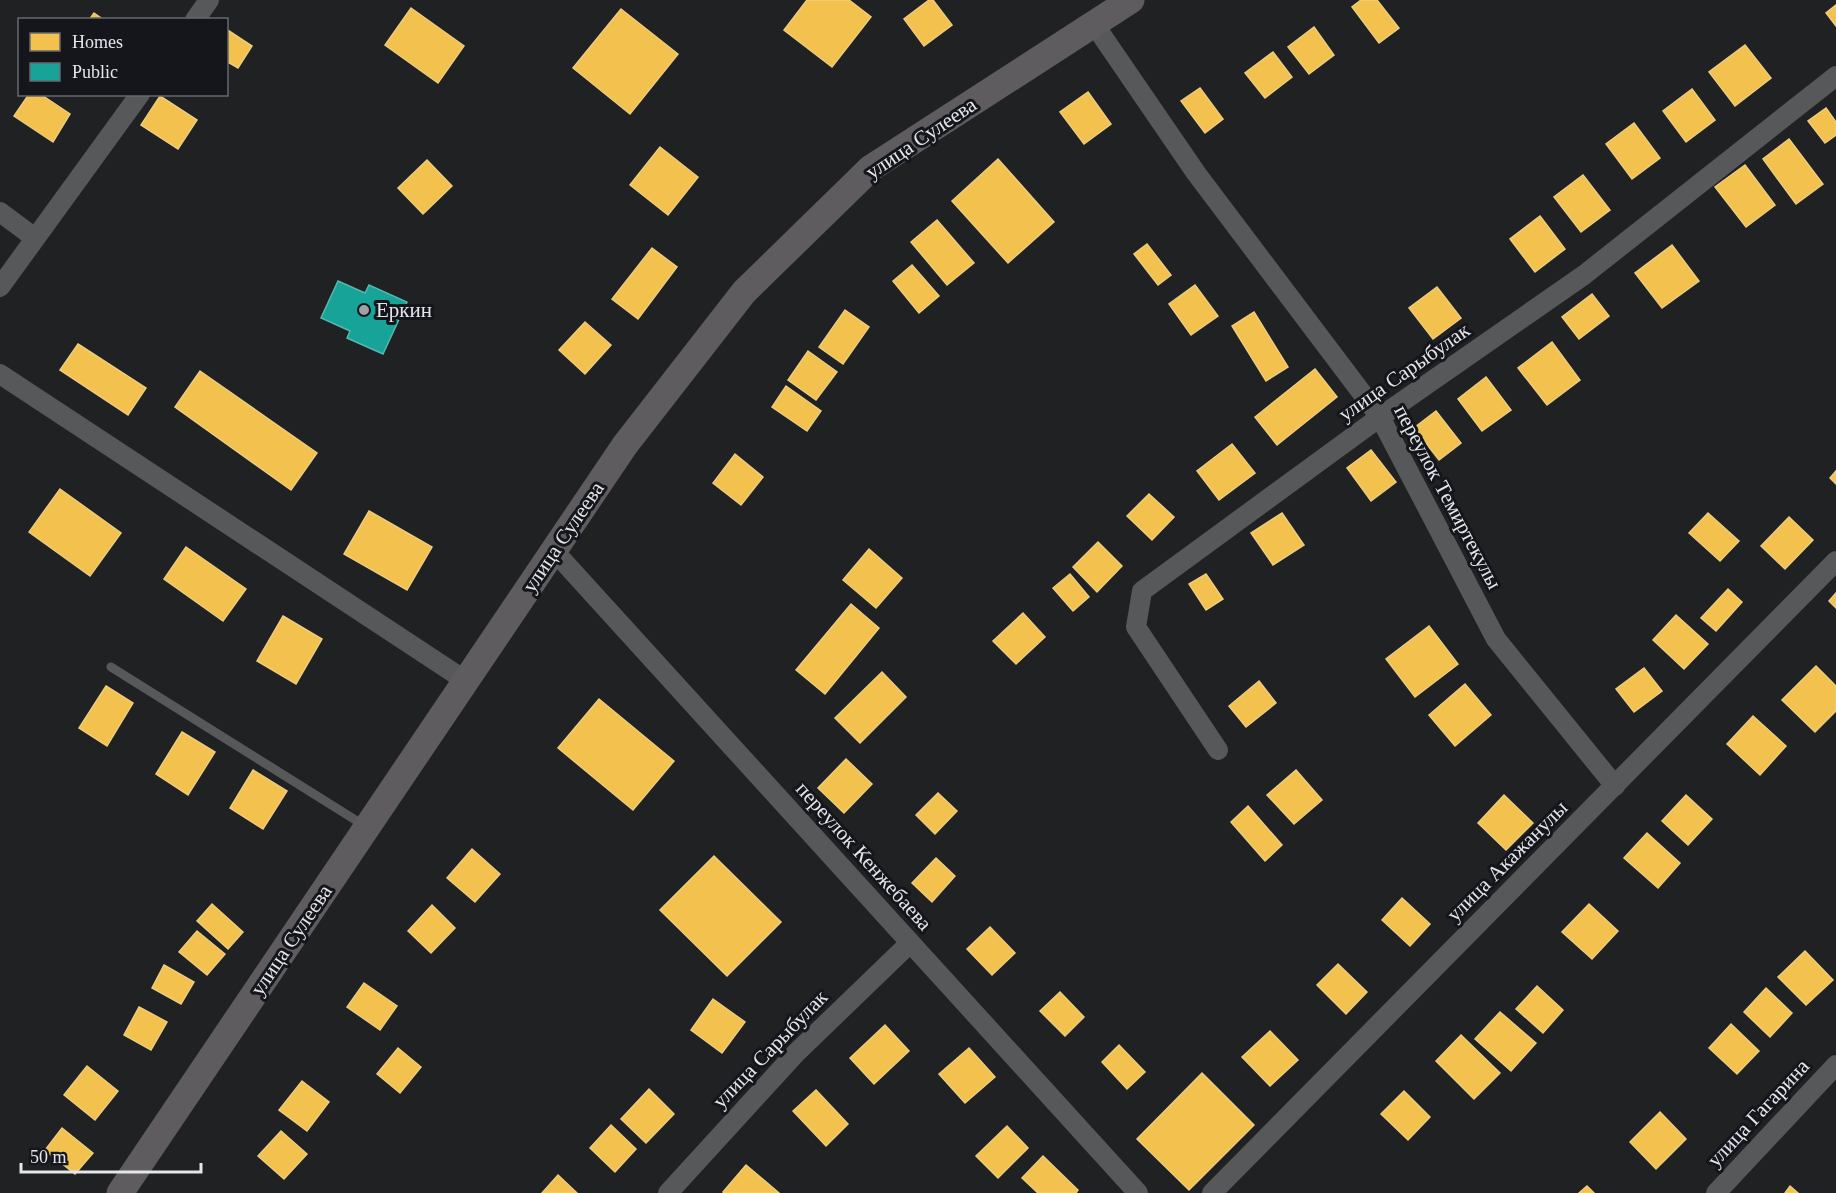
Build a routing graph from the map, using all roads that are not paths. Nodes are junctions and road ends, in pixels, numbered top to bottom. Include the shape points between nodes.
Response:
1 (209, 0) edge
2 (1131, 0) edge
3 (196, 18) edge
4 (1094, 24) junction
5 (1836, 76) edge
6 (139, 96) edge
7 (0, 212) edge
8 (35, 238) junction
9 (0, 287) edge
10 (0, 374) edge
11 (1380, 417) junction
12 (554, 551) junction
13 (1836, 561) edge
14 (111, 667) dead end
15 (466, 681) junction
16 (1218, 750) dead end
17 (1615, 786) junction
18 (367, 828) junction
19 (910, 943) junction
20 (1836, 1065) edge
21 (120, 1193) edge
22 (668, 1193) edge
23 (1138, 1193) edge
24 (1212, 1193) edge
25 (1716, 1193) edge

1 - 3 street
2 - 4 main road, улица Сулеева
4 - 11 street, переулок Темиртекулы via 1196,173
4 - 12 main road, улица Сулеева via 871,168 795,242 737,301 626,445
5 - 11 street, улица Сарыбулак via 1584,275
6 - 8 street
7 - 8 street
8 - 9 street
10 - 15 street
11 - 16 street, улица Сарыбулак via 1142,591 1136,627
11 - 17 street, переулок Темиртекулы via 1496,639
12 - 15 main road, улица Сулеева
12 - 19 street, переулок Кенжебаева
13 - 17 street, улица Акажанулы
14 - 18 lane
15 - 18 main road, улица Сулеева
17 - 24 street, улица Акажанулы
18 - 21 main road, улица Сулеева
19 - 22 street, улица Сарыбулак via 796,1053
19 - 23 street, переулок Кенжебаева
20 - 25 street, улица Гагарина

